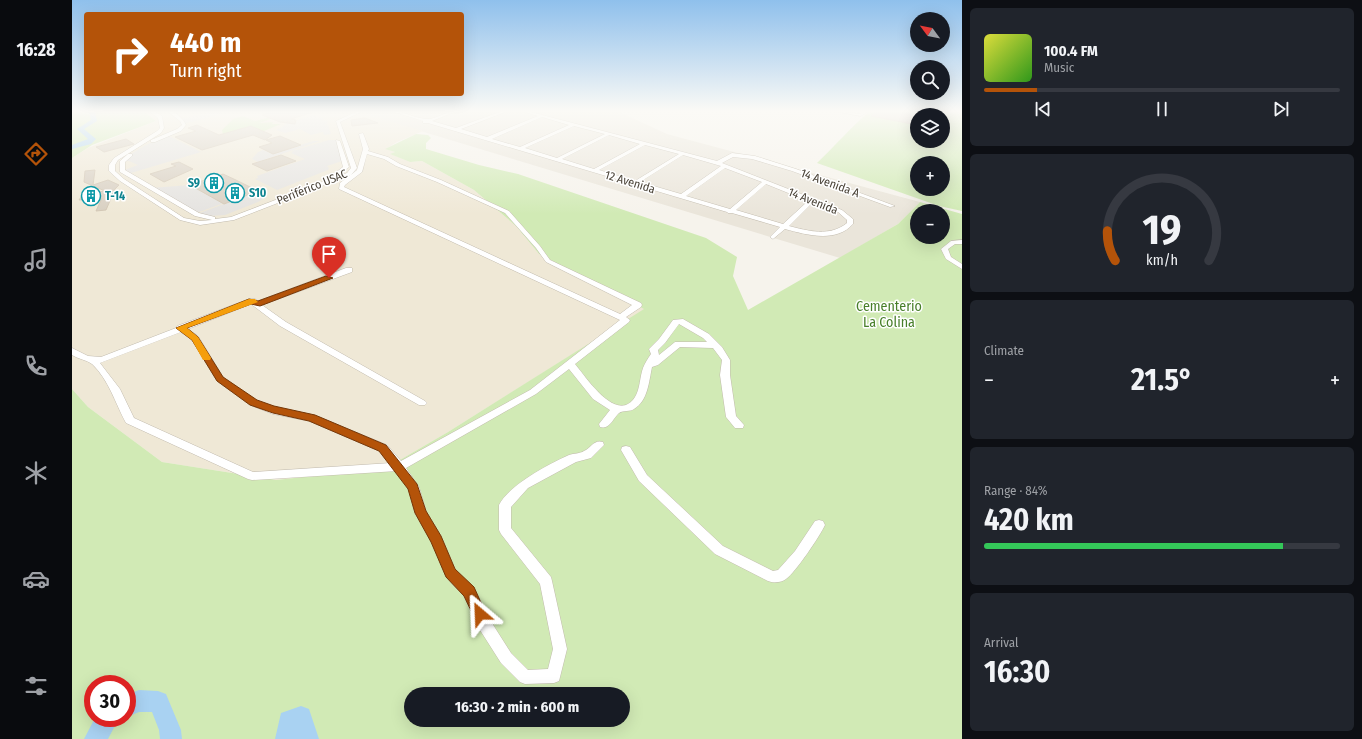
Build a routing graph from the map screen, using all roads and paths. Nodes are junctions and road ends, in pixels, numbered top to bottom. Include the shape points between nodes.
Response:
1 (137, 145) edge
2 (145, 145) edge
3 (340, 145) edge
4 (346, 145) edge
5 (365, 145) edge
6 (507, 145) edge
7 (528, 145) edge
8 (584, 145) edge
9 (640, 145) edge
10 (648, 145) edge
11 (648, 145) edge
12 (520, 149) junction
13 (365, 152) junction
14 (681, 155) junction
15 (556, 160) junction
16 (721, 166) junction
17 (594, 171) junction
18 (124, 173) junction
19 (337, 174) junction
20 (122, 180) junction
21 (635, 183) junction
22 (763, 184) junction
23 (321, 185) junction
24 (145, 195) junction
25 (296, 195) junction
26 (166, 197) junction
27 (680, 197) junction
28 (272, 199) junction
29 (811, 201) junction
30 (892, 206) dead end
31 (730, 212) junction
32 (784, 227) junction
33 (823, 234) joint
34 (773, 237) dead end
35 (962, 242) edge
36 (962, 267) edge
37 (349, 270) dead end
38 (258, 304) junction
39 (620, 317) junction
40 (180, 328) junction
41 (715, 345) junction
42 (72, 351) edge
43 (94, 361) junction
44 (570, 364) junction
45 (649, 365) junction
46 (422, 403) dead end
47 (617, 409) junction
48 (604, 424) dead end
49 (739, 425) dead end
50 (599, 445) dead end
51 (626, 450) dead end
52 (399, 467) junction
53 (819, 525) dead end

1 - 20 street, Periférico USAC via 113,162 112,171
2 - 18 street via 125,158 122,166
3 - 19 street, Periférico USAC via 346,167
4 - 23 street, Periférico USAC via 354,168
5 - 13 street
6 - 12 street, 12 Avenida
7 - 12 street
8 - 15 street
9 - 17 street
10 - 14 street, 14 Avenida
11 - 16 street, 14 Avenida
12 - 15 street, 12 Avenida
13 - 39 street via 386,158 507,212 548,262 638,305
13 - 39 street via 360,171 342,184 341,188
14 - 16 street, 14 Avenida
14 - 21 street
15 - 17 street, 12 Avenida
16 - 22 street, 14 Avenida
16 - 27 street
16 - 29 street, 14 Avenida
16 - 30 street, 14 Avenida A via 730,156 743,156 794,170
17 - 21 street, 12 Avenida
18 - 20 street
18 - 26 street, Periférico USAC
19 - 23 street
19 - 28 street, Periférico USAC
20 - 24 street, Periférico USAC
21 - 27 street, 12 Avenida
22 - 29 street, 14 Avenida
22 - 31 street
23 - 25 street, Periférico USAC
24 - 25 street, Periférico USAC via 182,219 200,223 232,219
24 - 26 street
25 - 28 street
26 - 28 street, Periférico USAC via 198,215 209,218 227,217
27 - 31 street, 12 Avenida
29 - 32 street
29 - 33 street, 14 Avenida via 843,214 851,221 847,227 832,234
31 - 32 street, 12 Avenida
32 - 33 street, 12 Avenida
32 - 34 street
35 - 36 street via 953,242 944,249 948,258
37 - 38 street
38 - 40 street via 252,301
38 - 46 street via 283,324
39 - 44 street via 626,320
40 - 43 street
40 - 52 street via 195,338 220,379 253,403 311,418 383,448
41 - 45 street via 678,344
41 - 45 street via 706,336 680,321 676,322 653,349 655,354
41 - 49 street via 726,360 725,375 731,417
42 - 43 street via 80,358
43 - 52 street via 117,390 130,420 252,476
44 - 47 street via 597,398
44 - 52 street via 533,392
45 - 47 street via 640,398 631,407
47 - 48 street
50 - 52 street via 587,455 573,458 524,485 505,505 505,530 546,581 560,649 554,676 525,676 506,658 485,625 469,592 450,573 421,513 414,488
51 - 53 street via 643,478 719,550 772,578 782,575 799,556

